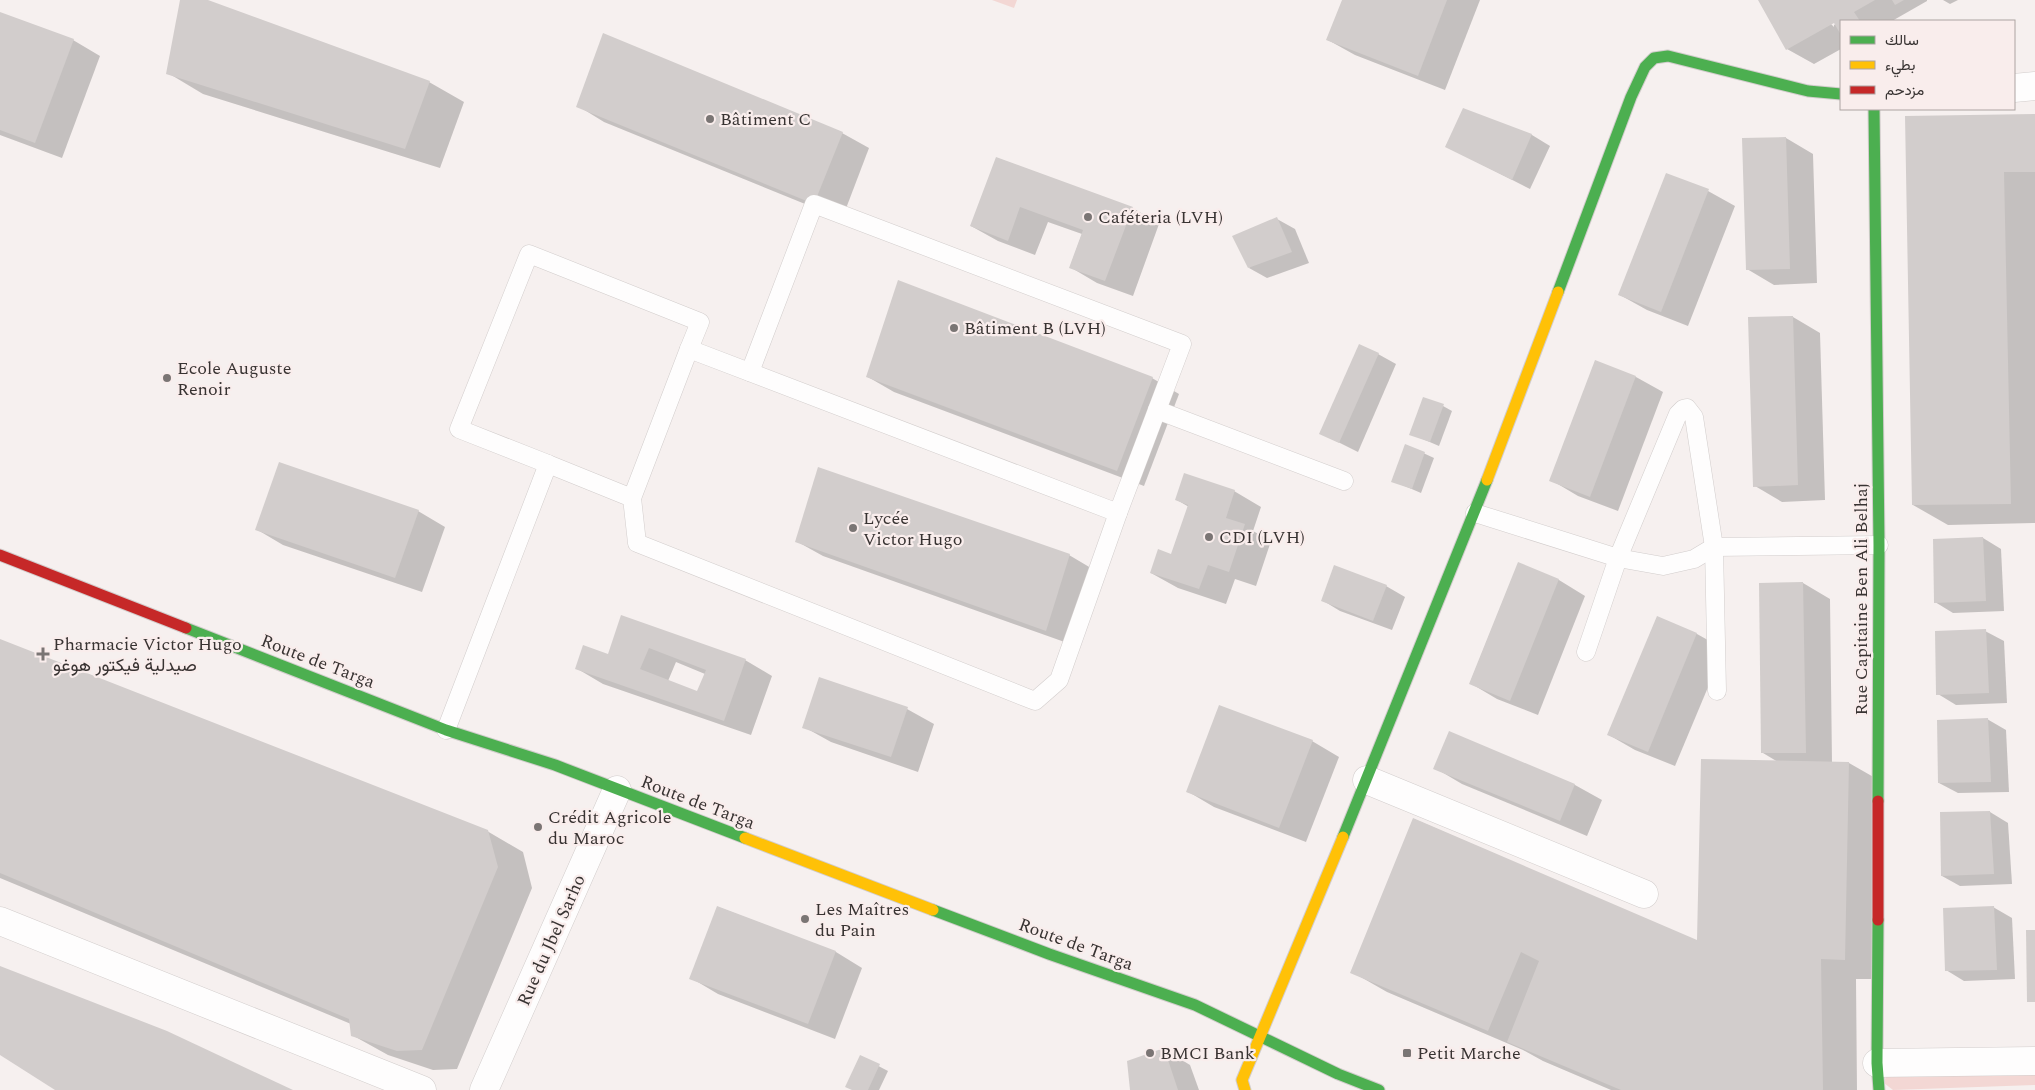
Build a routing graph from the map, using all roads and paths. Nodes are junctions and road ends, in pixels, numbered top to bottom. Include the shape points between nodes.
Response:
1 (2035, 86) edge
2 (2015, 88) edge
3 (1840, 94) edge
4 (1874, 110) edge
5 (689, 349) junction
6 (750, 372) junction
7 (1157, 410) junction
8 (548, 464) junction
9 (1344, 481) dead end
10 (632, 498) junction
11 (1118, 513) junction
12 (1475, 513) junction
13 (1879, 545) junction
14 (1714, 547) junction
15 (0, 555) edge
16 (1618, 558) junction
17 (1586, 652) dead end
18 (1717, 691) dead end
19 (446, 730) junction
20 (1367, 780) junction
21 (617, 790) junction
22 (1644, 894) dead end
23 (0, 921) edge
24 (1261, 1036) junction
25 (2035, 1061) edge
26 (1877, 1063) junction
27 (422, 1090) edge
28 (484, 1090) edge
29 (1245, 1090) edge
30 (1379, 1090) edge
31 (1879, 1090) edge

1 - 2 street
3 - 12 street via 1808,91 1668,56 1654,58 1645,67
4 - 13 street, Rue Capitaine Ben Ali Belhaj
5 - 6 lane
5 - 8 lane via 700,322 529,254 459,429
5 - 10 lane
6 - 7 lane via 814,204 1182,344
6 - 11 lane
7 - 9 lane
7 - 11 lane
8 - 10 lane
8 - 19 lane
10 - 11 lane via 637,543 1036,701 1059,680
12 - 16 lane
12 - 20 street
13 - 14 lane
13 - 26 street, Rue Capitaine Ben Ali Belhaj
14 - 16 lane via 1694,560 1663,566
14 - 16 lane via 1694,417 1687,408 1678,414
14 - 18 lane
15 - 19 street, Route de Targa
16 - 17 lane
19 - 21 street, Route de Targa via 555,764
20 - 22 street
20 - 24 street
21 - 24 street, Route de Targa via 1049,954 1195,1005
21 - 28 street, Rue du Jbel Sarho
23 - 27 street
24 - 29 street via 1242,1080
24 - 30 street, Route de Targa via 1338,1074
25 - 26 street
26 - 31 street, Rue Capitaine Ben Ali Belhaj

